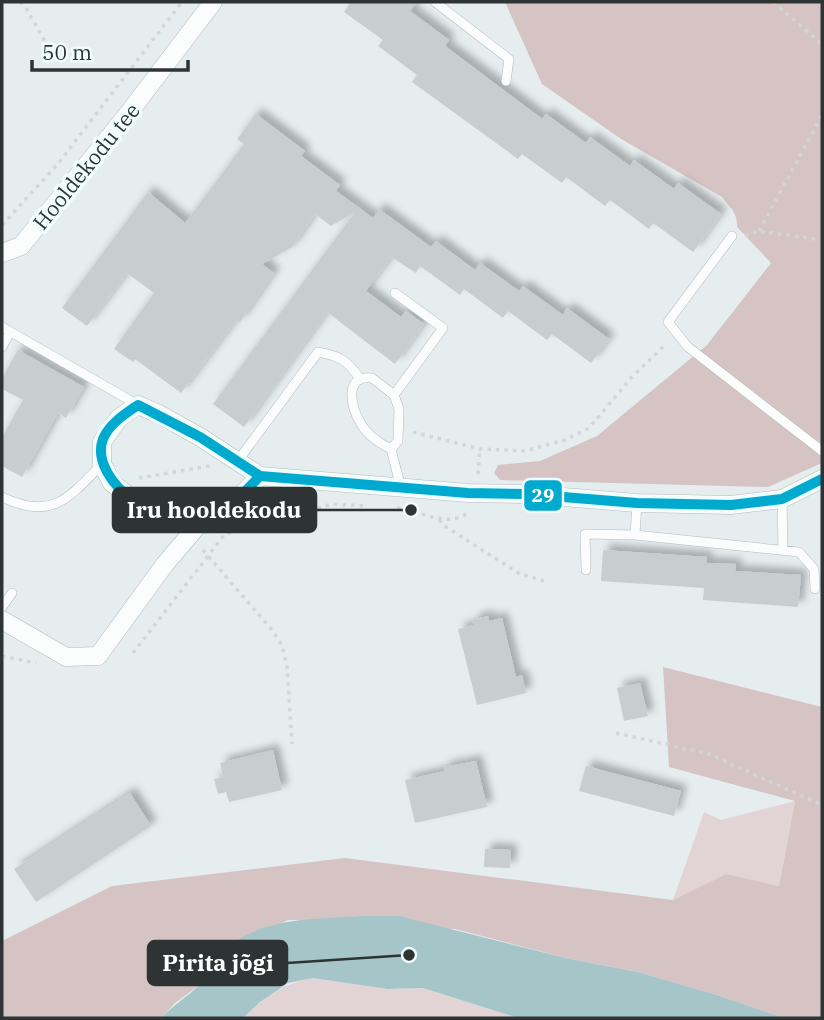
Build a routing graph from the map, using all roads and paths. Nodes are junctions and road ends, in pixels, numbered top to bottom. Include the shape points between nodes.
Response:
1 (20, 2) edge
2 (182, 2) edge
3 (213, 2) edge
4 (435, 2) edge
5 (773, 2) edge
6 (822, 44) edge
7 (53, 56) dead end
8 (506, 81) dead end
9 (822, 115) edge
10 (2, 225) edge
11 (759, 232) junction
12 (732, 236) dead end
13 (744, 237) dead end
14 (822, 240) edge
15 (2, 253) edge
16 (395, 293) dead end
17 (6, 329) edge
18 (674, 332) junction
19 (2, 347) edge
20 (360, 379) junction
21 (394, 395) junction
22 (138, 405) junction
23 (400, 429) junction
24 (391, 449) junction
25 (480, 449) junction
26 (822, 451) edge
27 (237, 462) junction
28 (102, 464) junction
29 (260, 476) junction
30 (822, 479) edge
31 (113, 483) junction
32 (401, 488) junction
33 (476, 493) junction
34 (2, 496) edge
35 (782, 499) junction
36 (637, 503) junction
37 (369, 506) dead end
38 (391, 508) dead end
39 (438, 519) junction
40 (199, 524) junction
41 (635, 535) junction
42 (783, 550) junction
43 (208, 555) junction
44 (586, 570) dead end
45 (545, 581) dead end
46 (815, 589) dead end
47 (12, 593) dead end
48 (2, 607) edge
49 (2, 620) edge
50 (133, 653) dead end
51 (616, 733) dead end
52 (292, 744) dead end
53 (822, 805) edge

1 - 7 path
2 - 10 path via 57,165
3 - 15 street, Hooldekodu tee via 21,246
4 - 8 lane via 509,59
5 - 6 path
9 - 11 path
11 - 13 path
11 - 14 path
12 - 18 lane via 668,322
16 - 21 lane via 443,328
17 - 19 lane
17 - 22 lane
18 - 25 path via 589,428 525,451
18 - 26 lane
20 - 21 lane via 372,378
20 - 24 lane via 350,393 353,408 362,426
20 - 27 lane via 337,356 318,352
21 - 23 lane
22 - 27 street
22 - 28 street via 119,418 102,442
23 - 24 lane
23 - 25 path
24 - 32 lane
25 - 33 path
27 - 29 street
27 - 31 path
28 - 31 street
28 - 34 lane via 69,498 41,508
29 - 32 street
29 - 40 street via 226,511
30 - 35 street
31 - 40 street via 153,515
32 - 33 street
33 - 36 street
33 - 39 path via 470,511 462,518
35 - 36 street via 732,505
35 - 42 lane
36 - 41 lane
37 - 43 path via 331,505 225,534
38 - 39 path
39 - 45 path via 520,574
40 - 43 path via 201,547
40 - 49 street via 99,656 66,657
41 - 42 lane
41 - 44 lane via 585,534
42 - 46 lane via 799,552 814,569
43 - 50 path
43 - 52 path via 282,645
47 - 48 lane
51 - 53 path via 709,754

